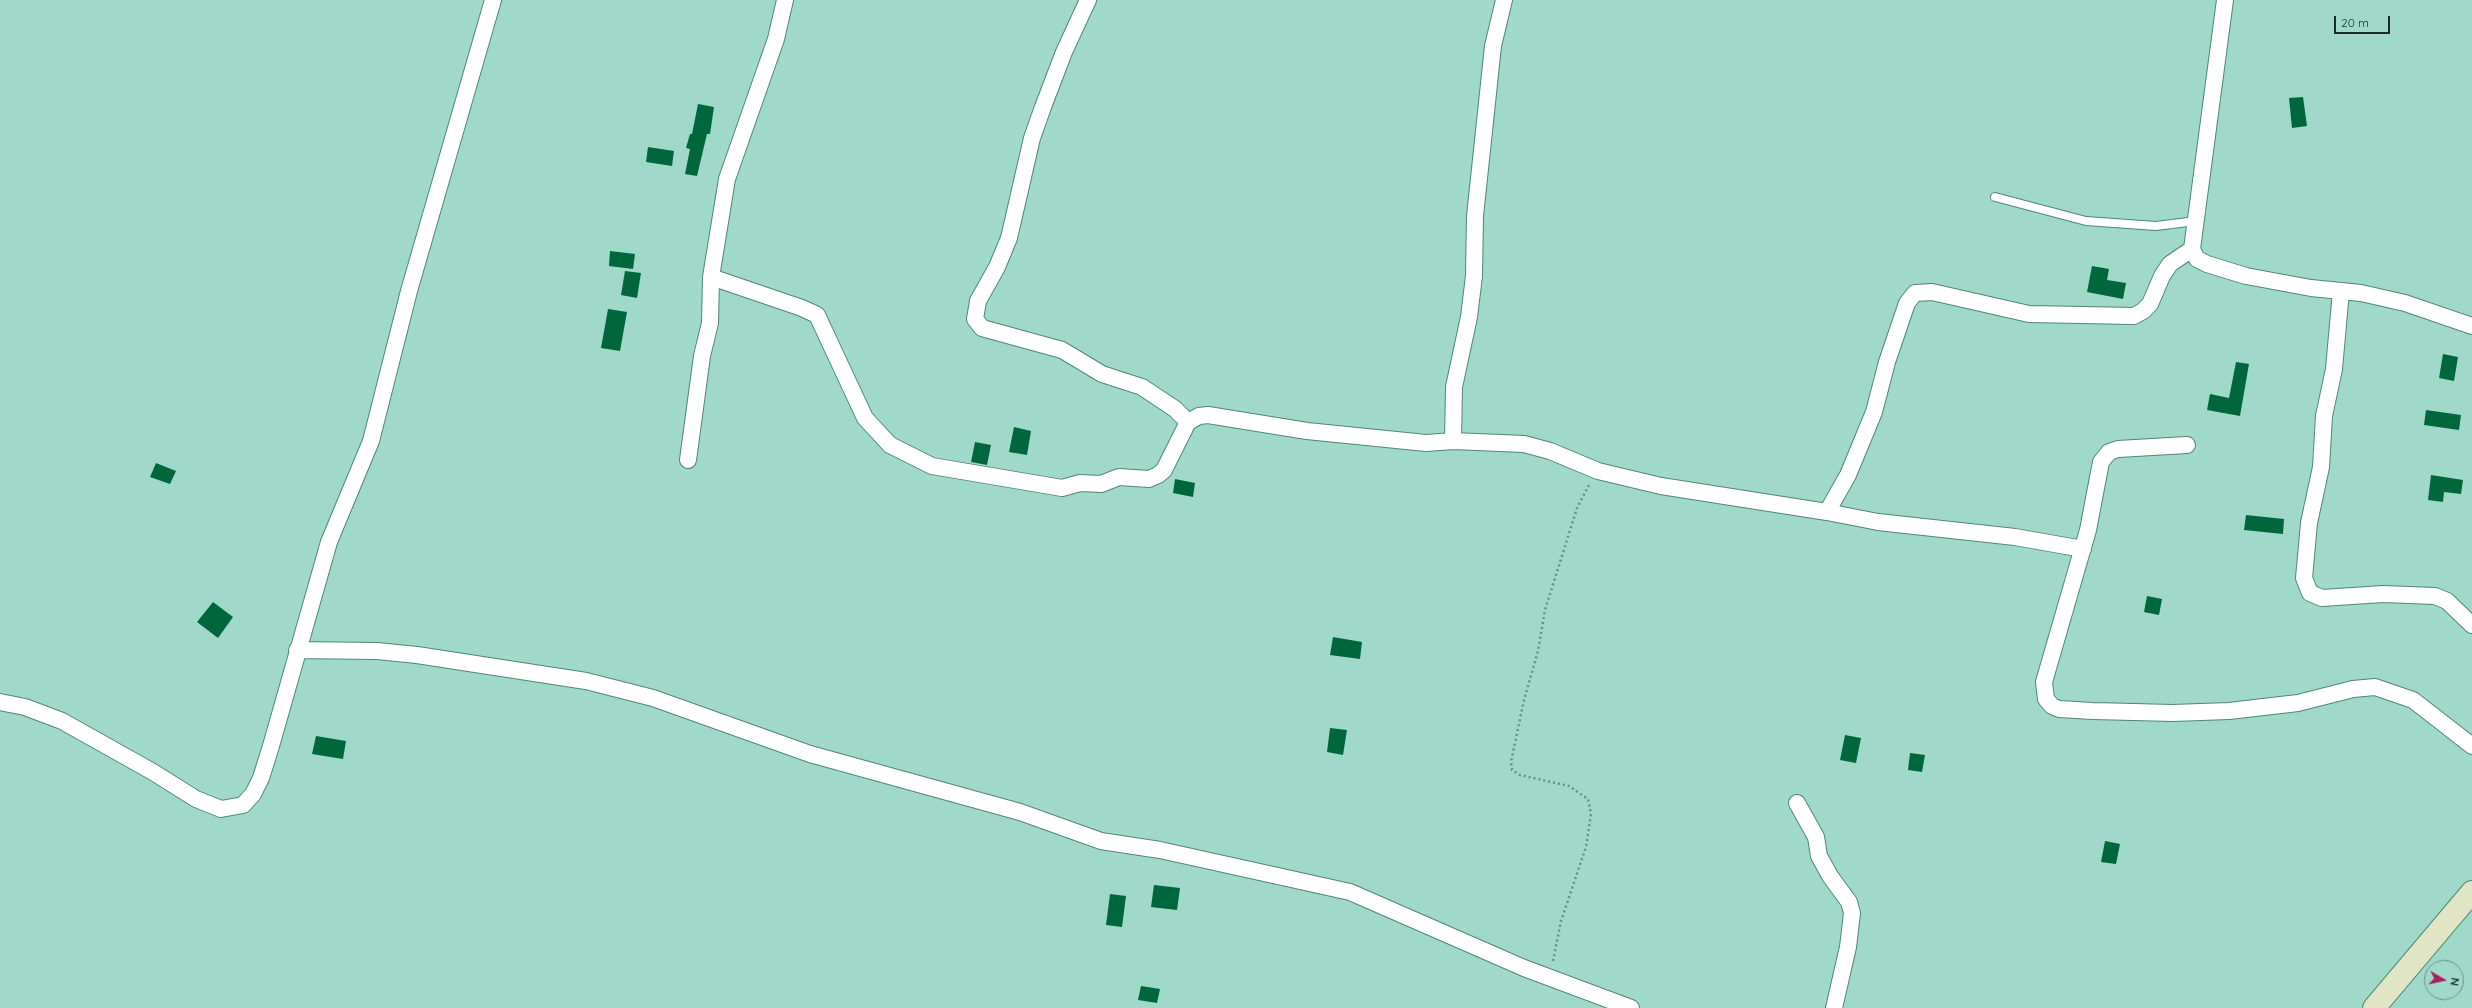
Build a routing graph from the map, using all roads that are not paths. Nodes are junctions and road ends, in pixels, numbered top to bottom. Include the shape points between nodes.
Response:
1 (493, 0) edge
2 (785, 0) edge
3 (1088, 0) edge
4 (1504, 0) edge
5 (2225, 0) edge
6 (1995, 197) dead end
7 (2196, 221) junction
8 (2192, 250) junction
9 (711, 277) junction
10 (2341, 291) junction
11 (2472, 326) edge
12 (1188, 422) junction
13 (1453, 441) junction
14 (2187, 445) dead end
15 (688, 460) dead end
16 (1827, 512) junction
17 (2083, 549) junction
18 (2472, 625) edge
19 (297, 650) junction
20 (0, 702) edge
21 (2472, 746) edge
22 (1797, 803) dead end
23 (2472, 892) edge
24 (1631, 1008) edge
25 (1834, 1008) edge
26 (2374, 1008) edge

1 - 19 street via 409,291 371,441 329,542
2 - 9 street via 776,39 727,180
3 - 12 street via 1064,52 1032,138 1009,238 997,267 978,301 975,319 982,328 1062,350 1102,374 1142,387 1175,409
4 - 13 street via 1493,46 1475,216 1474,276 1469,317 1454,387
5 - 7 street
6 - 7 lane via 2086,221 2156,226
7 - 8 street
8 - 10 street via 2197,259 2206,264 2246,276
8 - 16 street via 2170,264 2150,304 2134,316 2029,314 1932,292 1916,293 1907,303 1887,362 1874,412 1848,475
9 - 12 street via 817,315 865,418 890,445 932,466 1062,488 1080,483 1101,484 1119,477 1149,479 1164,470
9 - 15 street via 710,323 702,356
10 - 11 street via 2405,303
10 - 18 street via 2334,369 2324,416 2321,467 2309,523 2304,578 2310,593 2322,598 2383,594 2435,596 2447,601
12 - 13 street via 1199,416 1208,415 1307,431 1426,443
13 - 16 street via 1524,444 1550,451 1598,471 1661,486
14 - 17 street via 2118,449 2104,457
16 - 17 street via 1878,522 2015,537
17 - 21 street via 2044,682 2046,699 2052,706 2059,709 2117,712 2229,711 2298,703 2353,689 2374,688 2413,700
19 - 20 street via 261,778 253,794 243,805 221,809 196,799 62,721 25,707
19 - 24 street via 377,651 417,655 586,681 653,698 810,754 1020,812 1100,841 1160,850 1350,892 1430,929
22 - 25 street via 1816,836 1819,856 1849,902 1852,913 1848,947
23 - 26 main road

